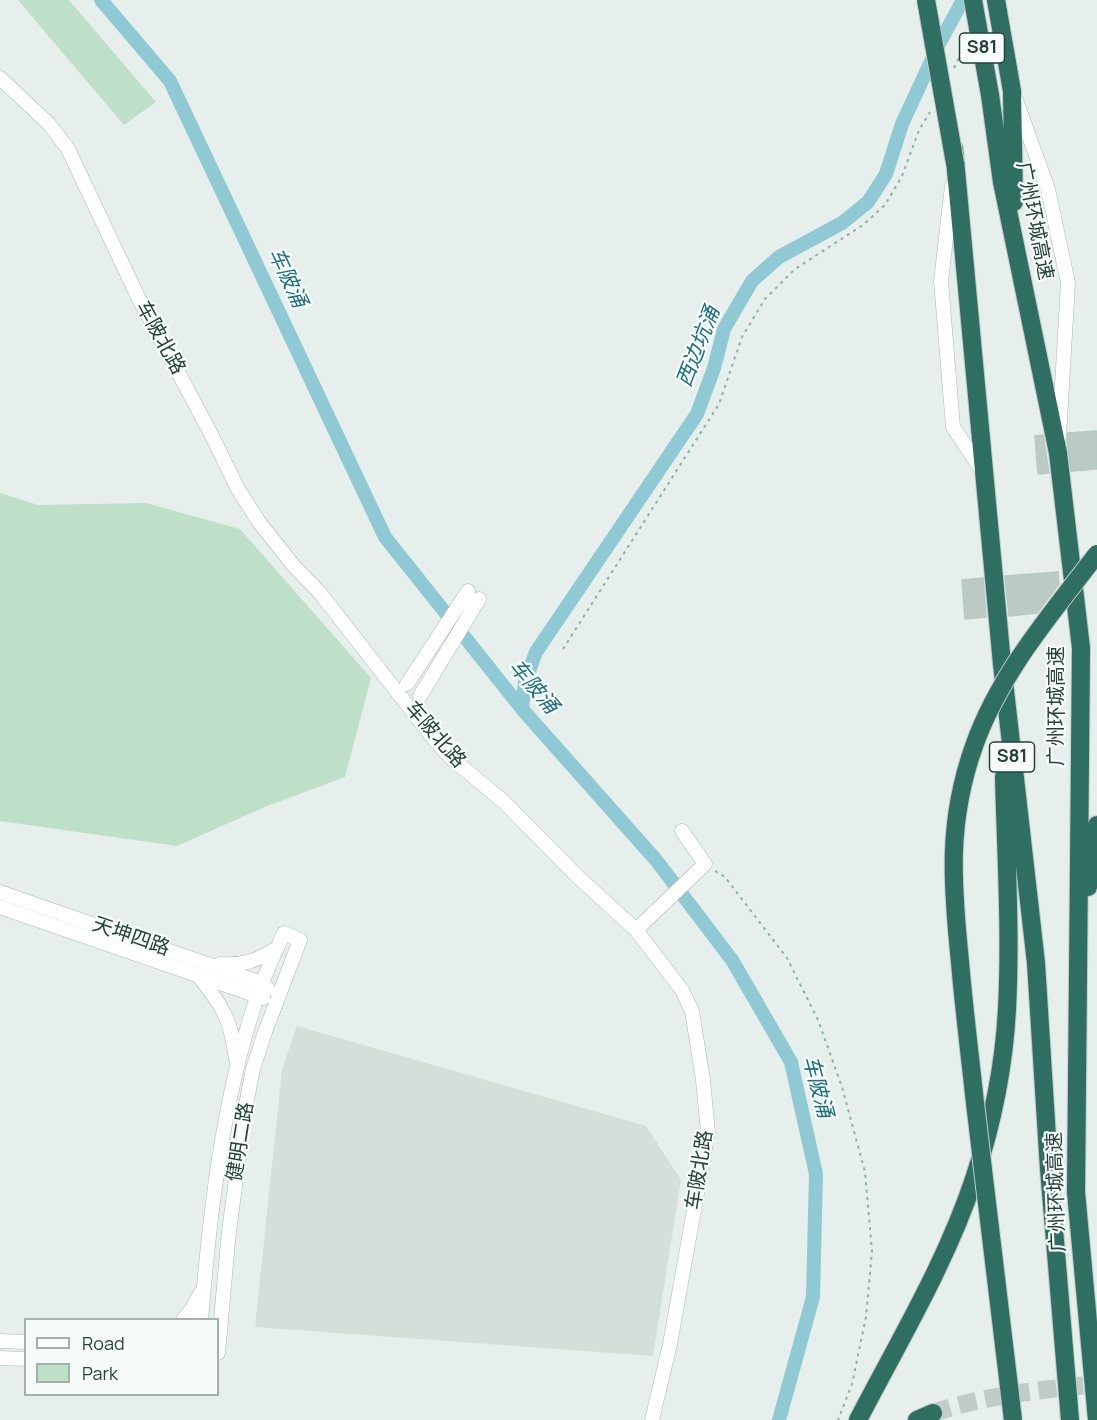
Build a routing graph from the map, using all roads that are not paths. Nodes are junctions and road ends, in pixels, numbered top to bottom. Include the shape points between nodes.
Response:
1 (926, 0) edge
2 (939, 0) edge
3 (973, 0) edge
4 (996, 0) edge
5 (0, 78) edge
6 (1012, 91) junction
7 (955, 163) junction
8 (1015, 243) junction
9 (1058, 453) junction
10 (985, 475) junction
11 (1097, 554) edge
12 (1002, 664) junction
13 (407, 684) dead end
14 (420, 696) dead end
15 (1097, 825) edge
16 (682, 831) dead end
17 (0, 892) edge
18 (0, 907) edge
19 (636, 930) junction
20 (277, 948) junction
21 (1078, 957) junction
22 (206, 963) junction
23 (200, 978) junction
24 (262, 983) junction
25 (256, 998) junction
26 (277, 1000) junction
27 (237, 1065) junction
28 (204, 1286) junction
29 (185, 1318) edge
30 (201, 1318) edge
31 (0, 1341) edge
32 (24, 1342) edge
33 (219, 1342) edge
34 (0, 1358) edge
35 (24, 1359) edge
36 (652, 1420) edge
37 (858, 1420) edge
38 (1013, 1420) edge
39 (1070, 1420) edge
40 (1096, 1420) edge

1 - 7 highway, bridge
2 - 7 highway, 广州环城高速 / S81
3 - 8 highway, 广州环城高速 / S81, bridge
4 - 6 highway
5 - 19 street, 车陂北路 via 49,124 68,148 138,297 259,522 320,592 450,757 504,801
6 - 8 highway
6 - 9 street via 1048,189 1068,283
7 - 10 highway, 广州环城高速 / S81
7 - 10 street via 941,281 953,427
8 - 9 highway, 广州环城高速 / S81
9 - 21 highway, 广州环城高速 / S81 via 1081,648
10 - 12 highway, 广州环城高速 / S81
11 - 38 highway, bridge via 1044,621 985,718 966,772 954,830 954,902
12 - 37 highway via 1008,987 1006,1029 993,1107 975,1177 957,1226
12 - 39 highway, 广州环城高速 / S81 via 1035,963
13 - 14 street via 473,595
15 - 21 highway
16 - 19 street via 705,864
17 - 22 street, 天坤四路
18 - 23 street, 天坤四路
19 - 36 street, 车陂北路 via 682,990 692,1011 708,1118 670,1344
20 - 22 street via 243,964
20 - 24 street, 健明二路
20 - 26 street, 健明二路 via 284,933 300,940
21 - 40 highway, 广州环城高速 / S81 via 1076,1192
22 - 24 street, 天坤四路
23 - 25 street, 天坤四路
23 - 27 street via 230,1023
24 - 25 street, 健明二路
24 - 26 street
25 - 26 street, 天坤四路
25 - 27 street, 健明二路
26 - 33 street, 健明二路 via 253,1069 246,1105
27 - 28 street, 健明二路 via 219,1157
28 - 29 street
28 - 30 street, 健明二路
31 - 32 street
34 - 35 street

